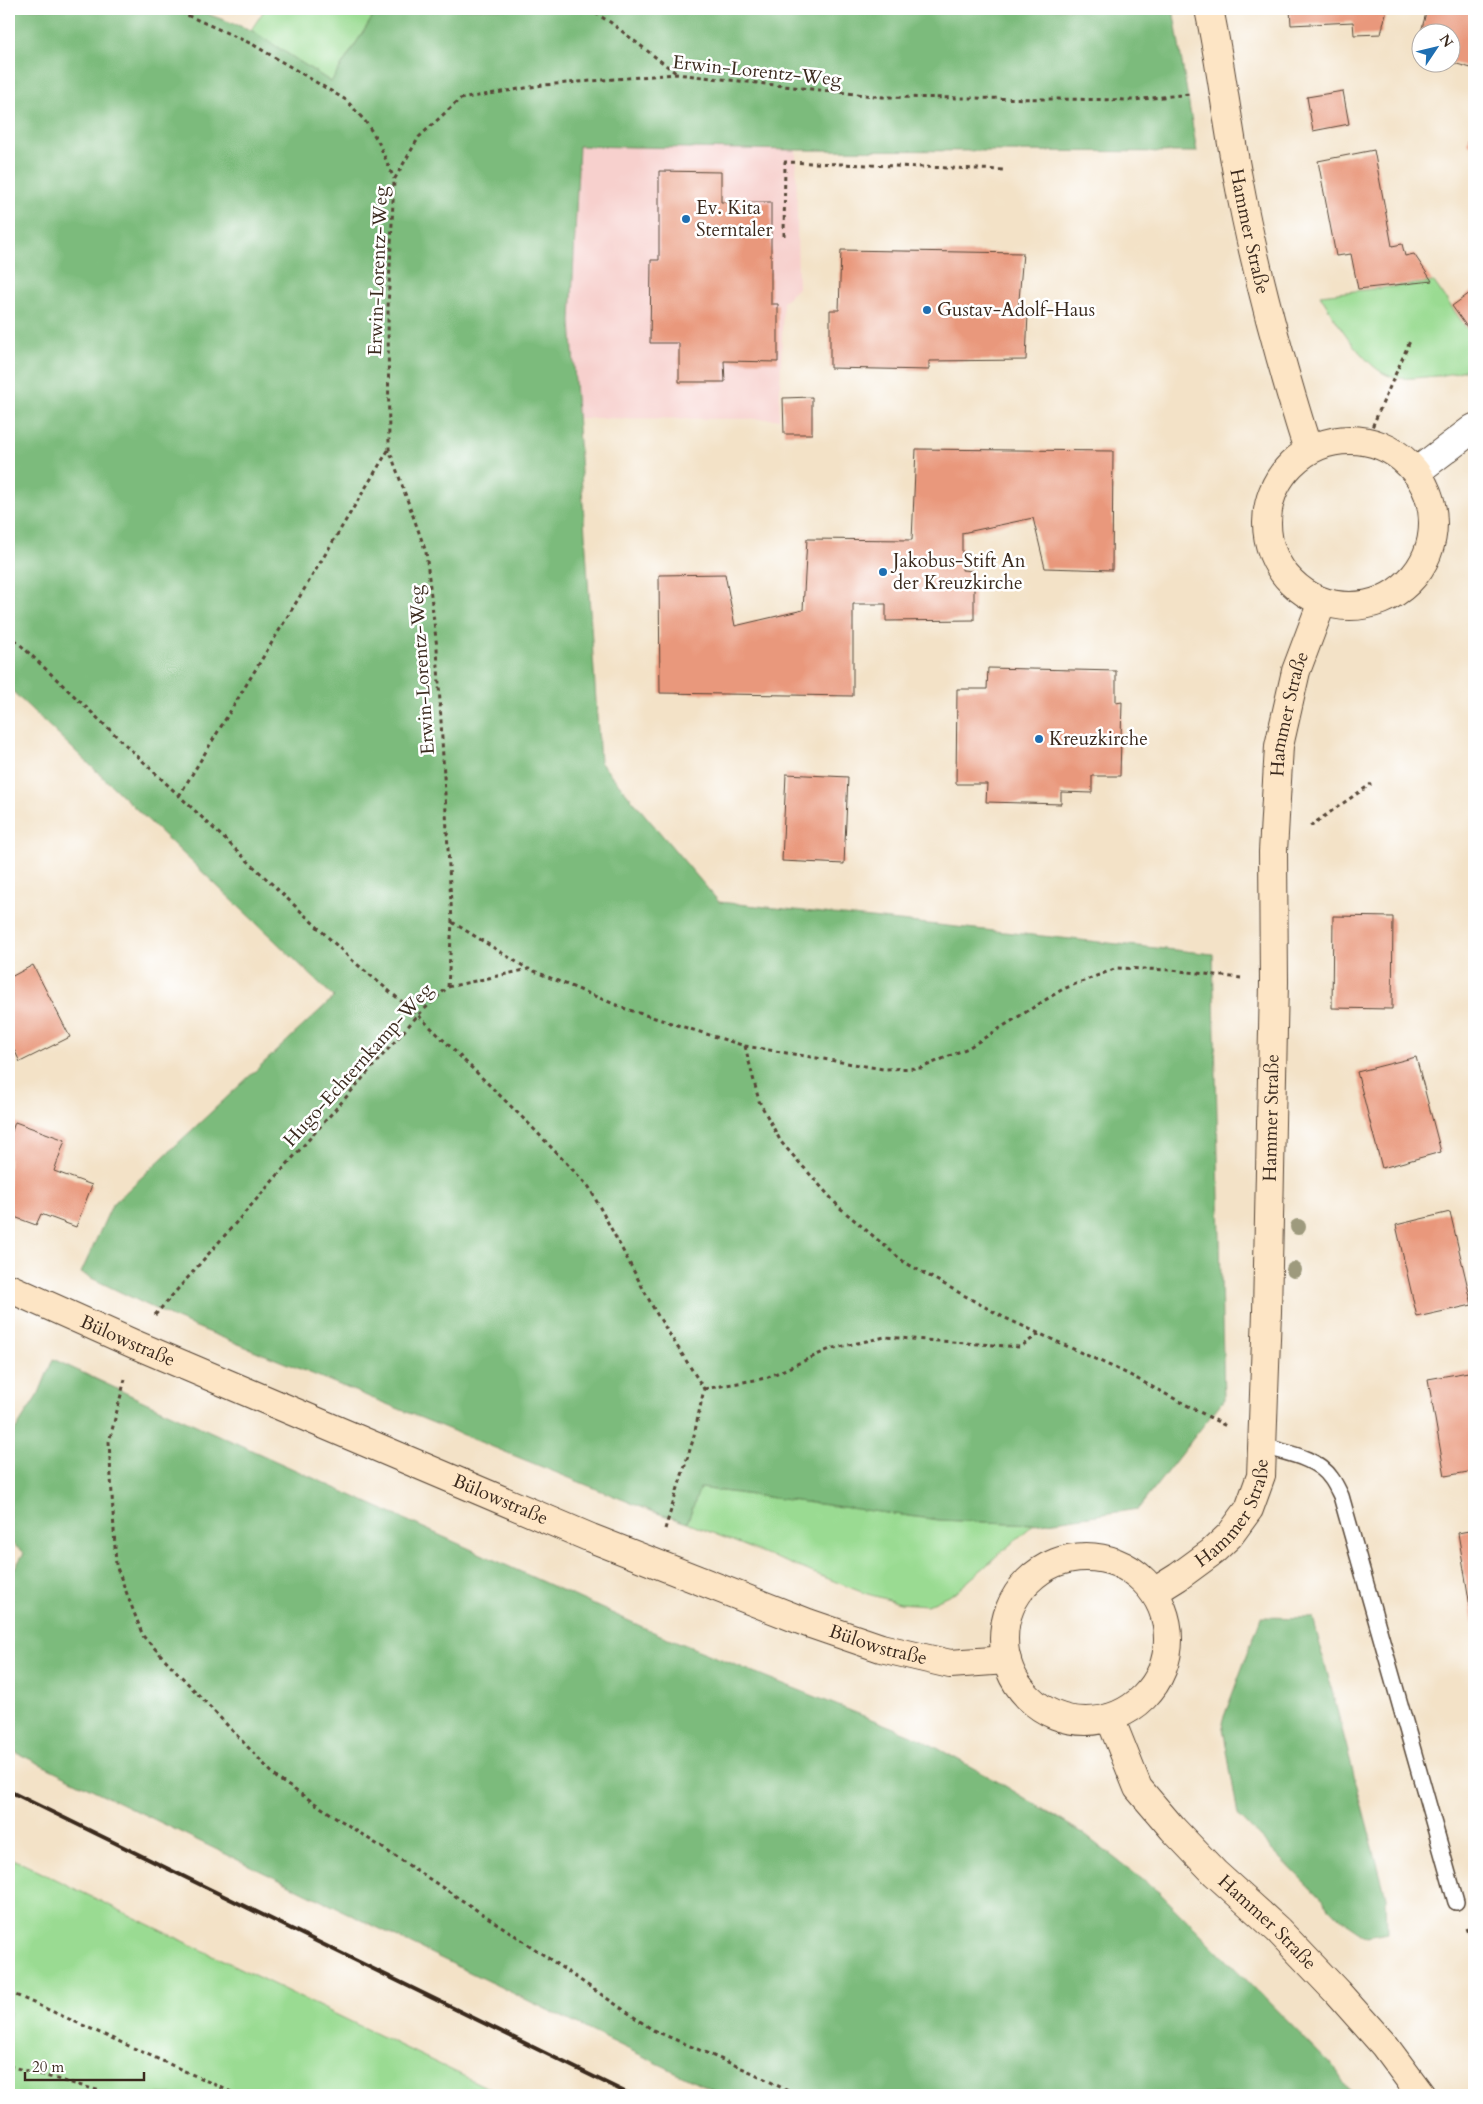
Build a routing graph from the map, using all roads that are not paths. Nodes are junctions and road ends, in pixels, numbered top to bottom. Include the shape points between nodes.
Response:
1 (1209, 9) edge
2 (1474, 428) edge
3 (1308, 450) junction
4 (1416, 472) junction
5 (1322, 602) junction
6 (9, 1288) edge
7 (1263, 1446) junction
8 (1154, 1592) junction
9 (1006, 1660) junction
10 (1110, 1718) junction
11 (1456, 1902) dead end
12 (1421, 2095) edge

1 - 3 main road, Hammer Straße via 1238,178 1259,274 1287,384
2 - 4 street
3 - 4 main road via 1346,439 1366,441 1385,447
3 - 5 main road via 1278,479 1269,499 1266,520 1268,541 1275,561 1303,592
4 - 5 main road via 1428,492 1433,516 1432,540 1424,562 1410,581 1391,596 1361,605
5 - 7 main road, Hammer Straße via 1296,671 1279,746 1272,852 1274,982
6 - 9 main road, Bülowstraße via 591,1538 808,1623 881,1648 950,1664
7 - 8 main road, Hammer Straße via 1261,1476 1249,1509 1230,1535 1178,1578
7 - 11 lane via 1320,1466 1331,1477 1341,1496
8 - 9 main road via 1140,1576 1102,1558 1082,1556 1061,1560 1026,1582 1014,1599 1006,1619 1003,1640
8 - 10 main road via 1164,1612 1167,1656 1160,1676 1147,1695 1130,1709
9 - 10 main road via 1015,1681 1046,1711 1066,1719
10 - 12 main road, Hammer Straße via 1138,1788 1209,1866 1278,1930 1337,1992 1384,2045

